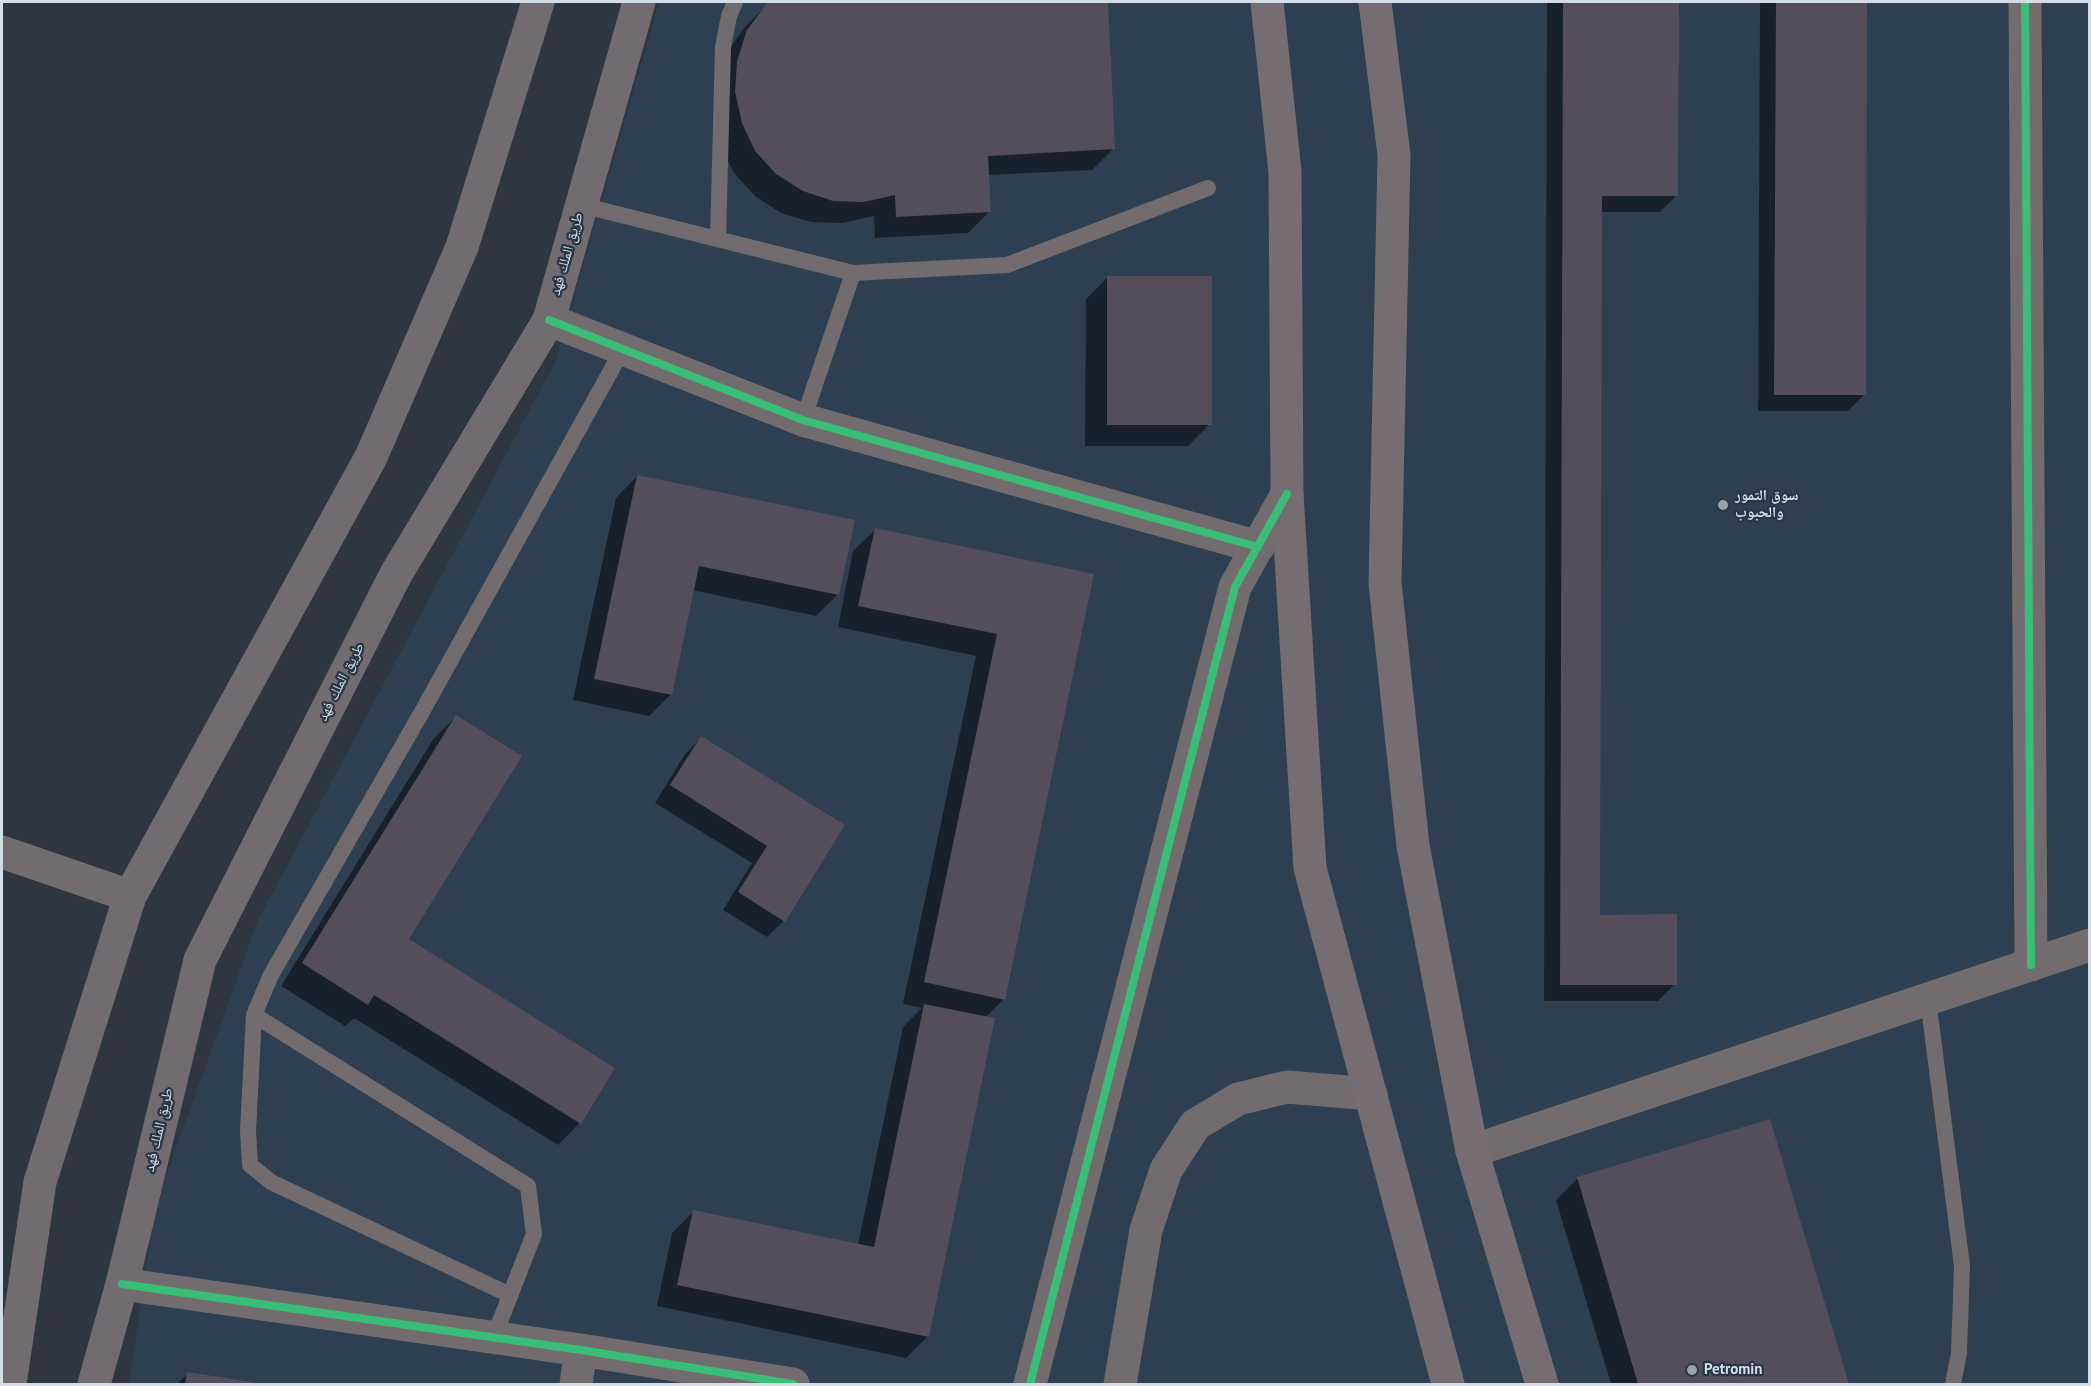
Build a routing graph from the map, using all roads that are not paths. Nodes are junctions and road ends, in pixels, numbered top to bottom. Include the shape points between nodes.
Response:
1 (538, 2) edge
2 (639, 2) edge
3 (735, 2) edge
4 (1267, 2) edge
5 (1375, 2) edge
6 (2025, 2) edge
7 (1208, 188) dead end
8 (581, 205) junction
9 (718, 239) junction
10 (852, 273) junction
11 (549, 320) junction
12 (623, 349) junction
13 (803, 420) junction
14 (1287, 494) junction
15 (1258, 547) junction
16 (2, 852) edge
17 (130, 896) junction
18 (2090, 945) edge
19 (2031, 964) junction
20 (1928, 999) junction
21 (254, 1015) junction
22 (1371, 1094) junction
23 (1472, 1151) junction
24 (122, 1284) junction
25 (510, 1294) junction
26 (494, 1337) junction
27 (581, 1350) junction
28 (10, 1384) edge
29 (94, 1384) edge
30 (576, 1384) edge
31 (794, 1384) edge
32 (1030, 1384) edge
33 (1120, 1384) edge
34 (1448, 1384) edge
35 (1542, 1384) edge
36 (1953, 1384) edge

1 - 17 main road via 462,247 371,457
2 - 8 main road, طريق الملك فهد
3 - 9 lane via 723,47
4 - 14 main road via 1285,172
5 - 23 main road via 1394,155 1385,583 1413,846
6 - 19 street
7 - 10 lane via 1007,266
8 - 9 lane
8 - 11 main road, طريق الملك فهد
9 - 10 lane
10 - 13 lane
11 - 12 street
11 - 24 main road, طريق الملك فهد via 396,574 200,960
12 - 13 street
12 - 21 lane via 271,975
13 - 15 street
14 - 15 street
14 - 22 main road via 1310,868
15 - 32 street via 1235,587
16 - 17 street
17 - 28 main road via 40,1182
18 - 19 street
19 - 20 street
20 - 23 street
20 - 36 lane via 1962,1266 1959,1353
21 - 25 lane via 528,1186 534,1234
21 - 25 lane via 250,1165 271,1182
22 - 33 street via 1287,1087 1238,1099 1195,1125 1166,1170 1146,1230
22 - 34 main road
23 - 35 main road
24 - 26 street
24 - 29 main road, طريق الملك فهد
25 - 26 lane
26 - 27 street
27 - 30 street
27 - 31 street

